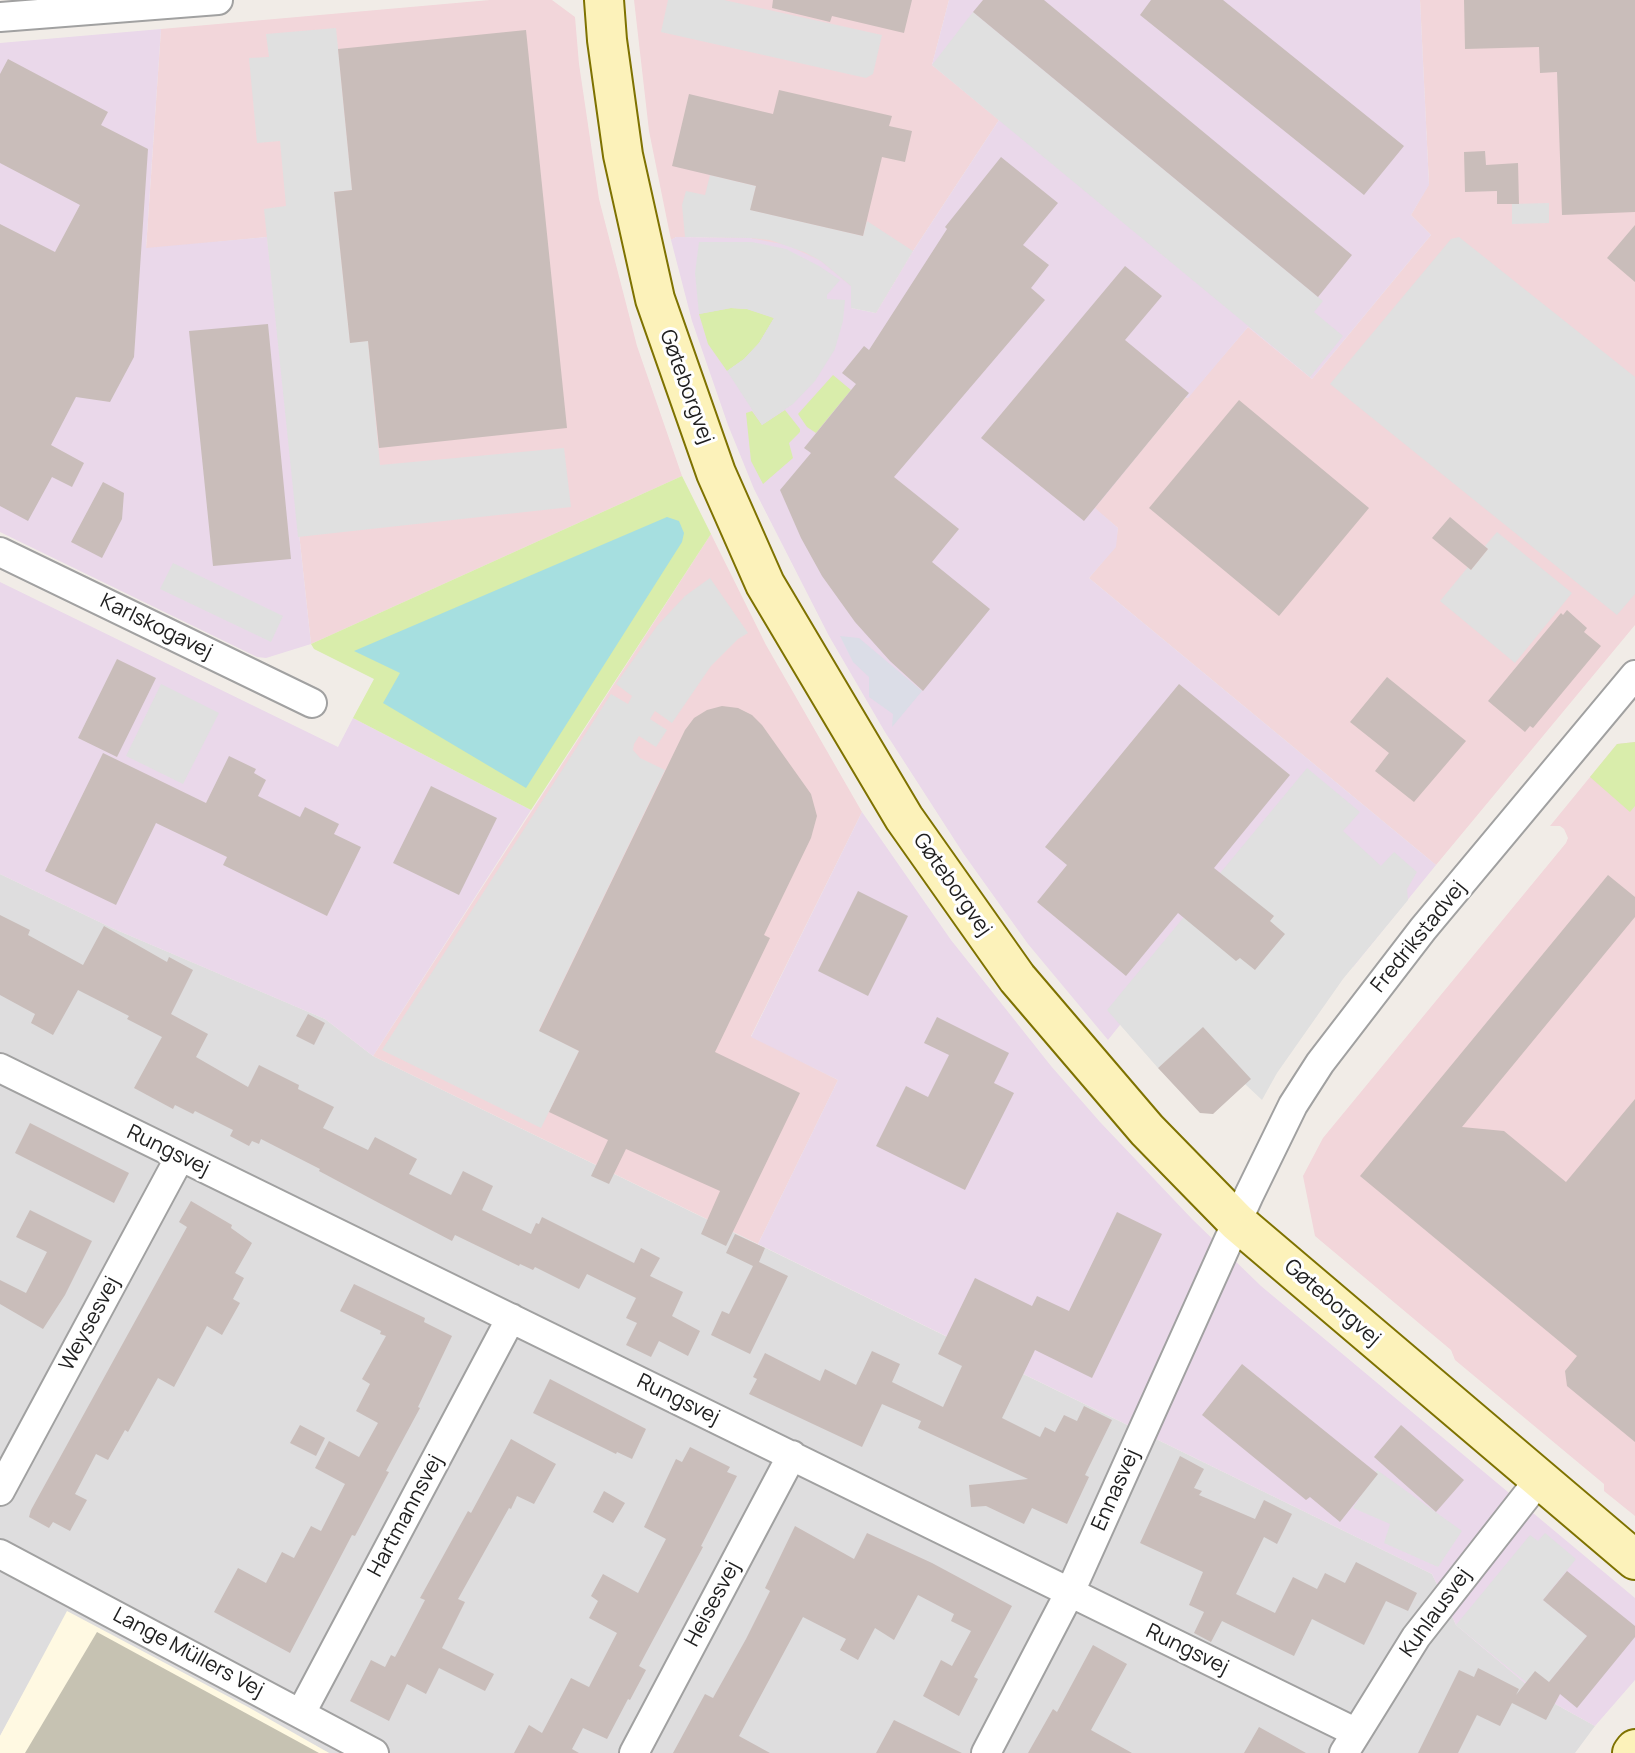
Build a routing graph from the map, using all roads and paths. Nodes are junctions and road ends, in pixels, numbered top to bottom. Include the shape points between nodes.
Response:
1 (218, 0) edge
2 (604, 0) edge
3 (0, 17) edge
4 (0, 552) edge
5 (1633, 683) edge
6 (312, 703) dead end
7 (0, 1068) edge
8 (180, 1157) junction
9 (1237, 1222) junction
10 (512, 1318) junction
11 (792, 1455) junction
12 (1539, 1480) junction
13 (0, 1491) edge
14 (0, 1554) edge
15 (1635, 1560) edge
16 (1070, 1592) junction
17 (301, 1713) junction
18 (1350, 1742) edge
19 (374, 1753) edge
20 (634, 1753) edge
21 (986, 1753) edge

1 - 3 street
2 - 9 street, Gøteborgvej via 623,155 654,299 716,473 765,584 904,818 1017,978 1139,1121
4 - 6 street, Karlskogavej
5 - 9 street, Fredrikstadvej via 1423,929 1320,1063 1293,1105
7 - 8 street, Rungsvej
8 - 10 street, Rungsvej
8 - 13 street, Weysesvej
9 - 12 street, Gøteborgvej
9 - 16 street, Ennasvej
10 - 11 street, Rungsvej
10 - 17 street, Hartmannsvej
11 - 16 street, Rungsvej
11 - 20 street, Heisesvej
12 - 15 street, Gøteborgvej
12 - 18 street, Kuhlausvej via 1416,1637
14 - 17 street, Lange Müllers Vej
16 - 18 street, Rungsvej
16 - 21 street, Ennasvej
17 - 19 street, Lange Müllers Vej

